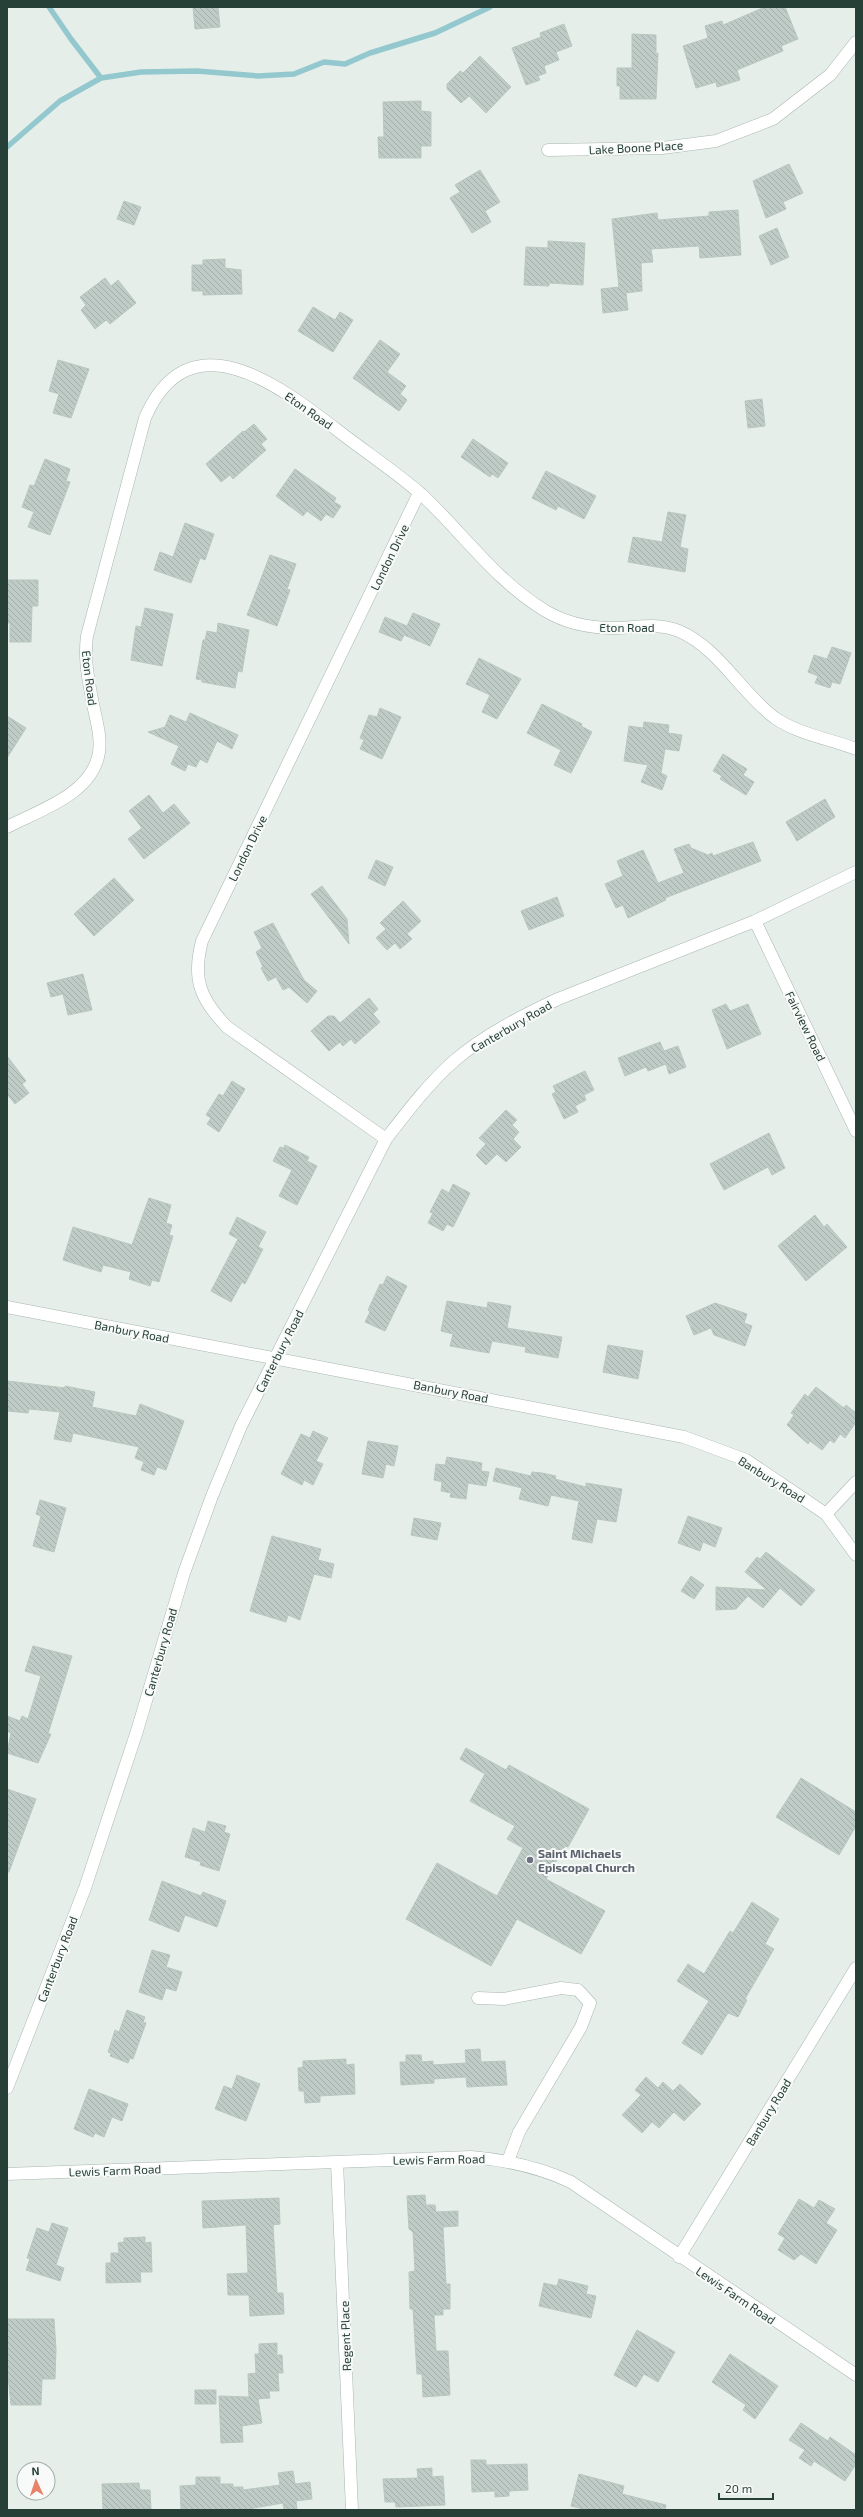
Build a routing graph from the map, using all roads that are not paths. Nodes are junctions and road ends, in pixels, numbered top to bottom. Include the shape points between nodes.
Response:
1 (856, 42) edge
2 (548, 150) dead end
3 (419, 493) junction
4 (856, 749) edge
5 (7, 828) edge
6 (856, 872) edge
7 (755, 921) junction
8 (856, 1131) edge
9 (386, 1139) junction
10 (7, 1307) edge
11 (276, 1357) junction
12 (856, 1482) edge
13 (826, 1514) junction
14 (856, 1555) edge
15 (856, 1968) edge
16 (478, 1998) dead end
17 (7, 2088) edge
18 (508, 2161) junction
19 (337, 2162) junction
20 (7, 2174) edge
21 (680, 2257) junction
22 (856, 2374) edge
23 (352, 2510) edge

1 - 2 street, Lake Boone Place via 830,75 773,119 716,141 662,148
3 - 4 street, Eton Road via 494,570 543,610 565,621 587,626 663,626 678,630 714,654 774,717 790,727
3 - 5 street, Eton Road via 263,378 228,366 192,369 176,376 163,387 153,401 146,418 87,636 86,668 100,743 98,757 89,774 67,796
3 - 9 street, London Drive via 202,941 197,974 199,988 227,1027
6 - 7 street, Canterbury Road
7 - 8 street, Fairview Road
7 - 9 street, Canterbury Road via 558,999 502,1028 454,1061
9 - 11 street, Canterbury Road
10 - 11 street, Banbury Road
11 - 13 street, Banbury Road via 684,1437 746,1460
11 - 17 street, Canterbury Road via 241,1426 207,1510 184,1573 137,1731 85,1888
12 - 13 street
13 - 14 street, Banbury Road
15 - 21 street, Banbury Road
16 - 18 street via 504,1999 561,1988 578,1990 590,2003 581,2027 519,2132
18 - 19 street, Lewis Farm Road via 471,2157
18 - 21 street, Lewis Farm Road via 548,2171 571,2182
19 - 20 street, Lewis Farm Road
19 - 23 street, Regent Place
21 - 22 street, Lewis Farm Road

